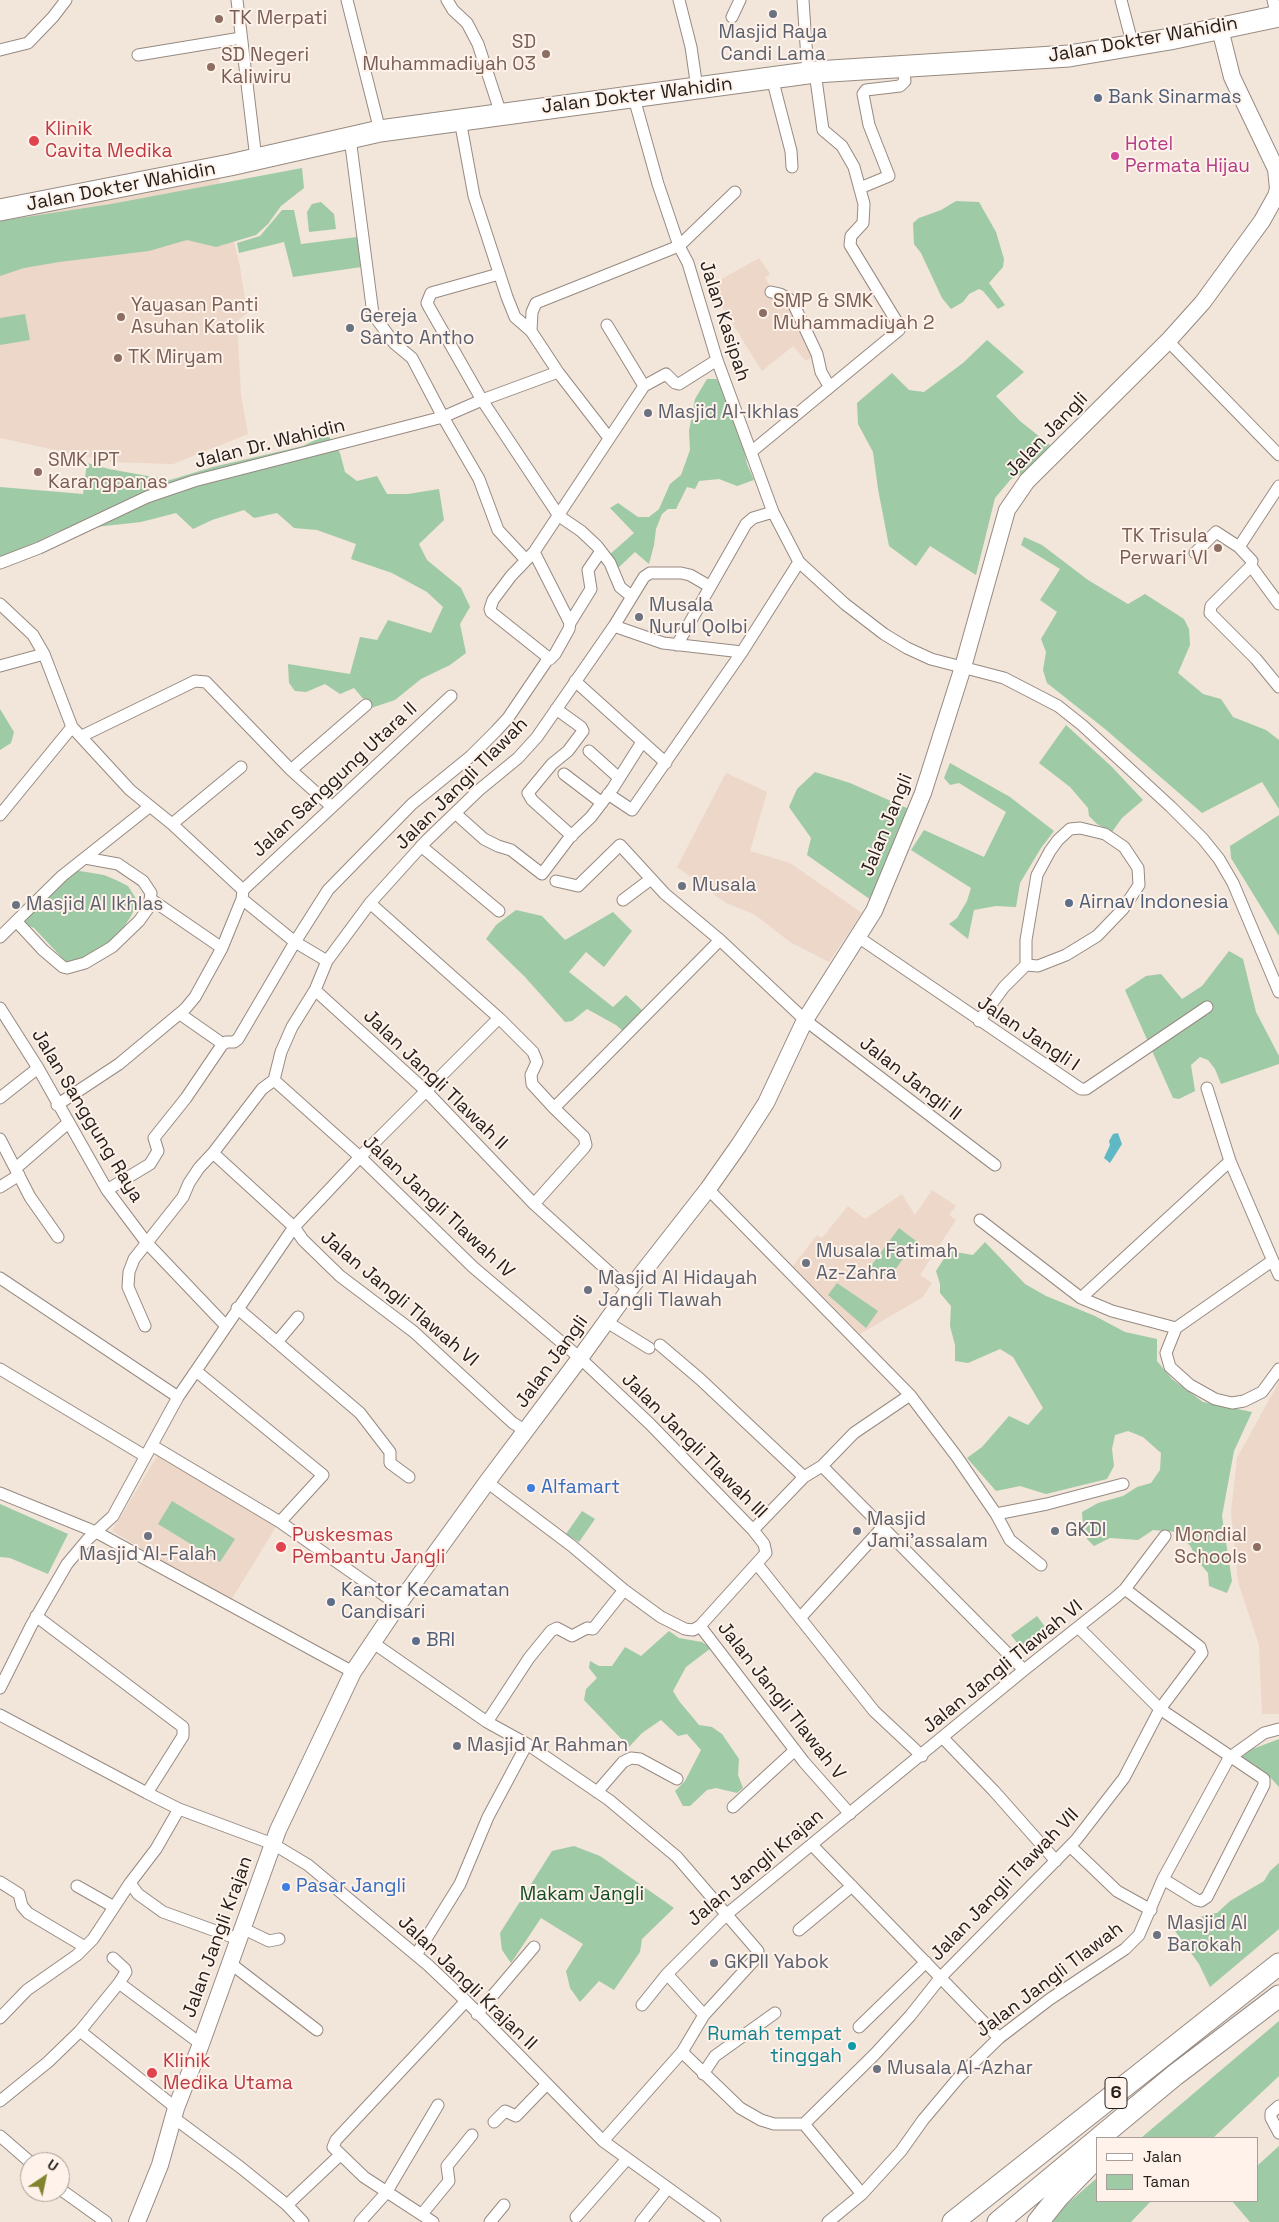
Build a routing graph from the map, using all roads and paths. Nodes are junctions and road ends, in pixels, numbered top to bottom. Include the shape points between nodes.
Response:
1 (66, 0) edge
2 (238, 0) edge
3 (347, 0) edge
4 (447, 0) edge
5 (680, 0) edge
6 (740, 0) edge
7 (803, 0) edge
8 (1121, 0) edge
9 (1276, 11) edge
10 (732, 17) dead end
11 (1221, 27) junction
12 (241, 38) junction
13 (1133, 46) junction
14 (0, 50) edge
15 (138, 55) dead end
16 (903, 68) junction
17 (811, 73) junction
18 (772, 78) junction
19 (697, 88) junction
20 (634, 98) junction
21 (501, 114) junction
22 (460, 120) junction
23 (380, 132) junction
24 (350, 138) junction
25 (256, 159) junction
26 (792, 167) dead end
27 (860, 188) junction
28 (1279, 189) edge
29 (736, 192) dead end
30 (0, 210) edge
31 (679, 246) junction
32 (499, 274) junction
33 (771, 292) dead end
34 (607, 325) dead end
35 (531, 331) junction
36 (1168, 341) junction
37 (717, 360) junction
38 (558, 372) junction
39 (644, 386) junction
40 (829, 386) junction
41 (482, 400) junction
42 (443, 417) junction
43 (609, 438) junction
44 (751, 452) junction
45 (1279, 455) edge
46 (1279, 486) edge
47 (773, 512) junction
48 (559, 516) junction
49 (1239, 547) junction
50 (601, 551) junction
51 (1196, 553) dead end
52 (530, 556) junction
53 (0, 562) edge
54 (799, 562) junction
55 (1251, 566) junction
56 (709, 586) junction
57 (631, 596) junction
58 (0, 604) edge
59 (1279, 604) edge
60 (570, 623) junction
61 (614, 626) junction
62 (677, 645) junction
63 (742, 652) junction
64 (44, 654) junction
65 (548, 659) junction
66 (0, 666) edge
67 (963, 667) junction
68 (575, 682) junction
69 (1279, 687) edge
70 (451, 696) dead end
71 (366, 705) dead end
72 (556, 709) junction
73 (72, 728) junction
74 (82, 736) junction
75 (642, 742) junction
76 (589, 751) dead end
77 (666, 763) junction
78 (241, 767) dead end
79 (291, 770) junction
80 (564, 774) dead end
81 (619, 778) junction
82 (605, 798) junction
83 (150, 807) junction
84 (332, 807) junction
85 (454, 813) junction
86 (0, 815) edge
87 (172, 824) junction
88 (572, 836) junction
89 (421, 846) junction
90 (85, 858) junction
91 (651, 878) junction
92 (556, 881) dead end
93 (243, 894) junction
94 (152, 900) junction
95 (623, 900) dead end
96 (370, 903) junction
97 (500, 911) dead end
98 (17, 922) junction
99 (858, 936) junction
100 (0, 937) edge
101 (720, 940) junction
102 (295, 942) junction
103 (222, 948) junction
104 (327, 961) junction
105 (1026, 965) junction
106 (315, 990) junction
107 (1279, 992) edge
108 (1207, 1007) dead end
109 (0, 1008) edge
110 (180, 1014) junction
111 (499, 1018) junction
112 (805, 1020) junction
113 (979, 1021) junction
114 (223, 1044) junction
115 (38, 1068) junction
116 (274, 1080) junction
117 (1207, 1088) dead end
118 (426, 1091) junction
119 (0, 1098) edge
120 (57, 1105) junction
121 (554, 1108) junction
122 (68, 1123) junction
123 (0, 1139) edge
124 (213, 1153) junction
125 (360, 1157) junction
126 (1230, 1161) junction
127 (995, 1165) dead end
128 (18, 1171) junction
129 (0, 1187) edge
130 (708, 1189) junction
131 (107, 1190) junction
132 (534, 1204) junction
133 (980, 1220) dead end
134 (294, 1227) junction
135 (58, 1237) dead end
136 (146, 1242) junction
137 (1272, 1261) junction
138 (1279, 1275) edge
139 (0, 1278) edge
140 (629, 1290) junction
141 (1081, 1298) junction
142 (237, 1308) junction
143 (298, 1317) dead end
144 (607, 1322) junction
145 (145, 1326) dead end
146 (226, 1326) junction
147 (1176, 1328) junction
148 (277, 1342) junction
149 (660, 1345) dead end
150 (649, 1348) dead end
151 (580, 1358) junction
152 (1279, 1369) edge
153 (0, 1370) edge
154 (196, 1371) junction
155 (910, 1395) junction
156 (178, 1397) junction
157 (526, 1431) junction
158 (153, 1446) junction
159 (145, 1456) junction
160 (822, 1466) junction
161 (409, 1477) dead end
162 (804, 1477) junction
163 (487, 1482) junction
164 (1123, 1484) dead end
165 (0, 1493) edge
166 (996, 1514) junction
167 (280, 1522) junction
168 (882, 1528) junction
169 (753, 1530) junction
170 (96, 1532) junction
171 (1166, 1536) dead end
172 (757, 1564) junction
173 (1041, 1565) dead end
174 (1125, 1589) junction
175 (624, 1590) junction
176 (398, 1605) junction
177 (36, 1616) junction
178 (800, 1618) junction
179 (700, 1626) junction
180 (1079, 1628) junction
181 (372, 1642) junction
182 (1024, 1670) junction
183 (353, 1672) junction
184 (0, 1688) edge
185 (1160, 1709) junction
186 (0, 1715) edge
187 (487, 1722) junction
188 (1279, 1729) edge
189 (943, 1738) junction
190 (527, 1744) junction
191 (795, 1750) junction
192 (922, 1756) junction
193 (1229, 1758) junction
194 (677, 1779) dead end
195 (597, 1792) junction
196 (147, 1793) junction
197 (733, 1807) dead end
198 (179, 1809) junction
199 (850, 1814) junction
200 (273, 1844) junction
201 (812, 1845) junction
202 (1070, 1846) junction
203 (1056, 1861) junction
204 (1163, 1879) junction
205 (0, 1882) edge
206 (130, 1882) junction
207 (77, 1886) dead end
208 (852, 1886) junction
209 (114, 1908) junction
210 (1151, 1910) junction
211 (727, 1914) junction
212 (799, 1930) dead end
213 (240, 1934) junction
214 (279, 1939) dead end
215 (85, 1947) junction
216 (534, 1947) dead end
217 (416, 1954) junction
218 (113, 1958) dead end
219 (926, 1962) junction
220 (230, 1963) junction
221 (1279, 1964) edge
222 (668, 1974) junction
223 (941, 1978) junction
224 (119, 1983) junction
225 (1279, 1996) edge
226 (466, 2001) junction
227 (642, 2005) dead end
228 (775, 2013) dead end
229 (477, 2014) junction
230 (704, 2015) junction
231 (0, 2018) edge
232 (859, 2027) dead end
233 (80, 2030) junction
234 (316, 2030) dead end
235 (999, 2038) junction
236 (201, 2044) junction
237 (682, 2052) junction
238 (703, 2074) junction
239 (1175, 2075) junction
240 (546, 2084) junction
241 (0, 2101) edge
242 (438, 2105) dead end
243 (1279, 2106) edge
244 (175, 2113) junction
245 (494, 2122) dead end
246 (804, 2124) junction
247 (1279, 2133) edge
248 (472, 2135) dead end
249 (0, 2136) edge
250 (1100, 2137) edge
251 (1115, 2137) edge
252 (603, 2141) junction
253 (1096, 2141) edge
254 (20, 2153) edge
255 (340, 2155) junction
256 (1096, 2158) edge
257 (627, 2159) junction
258 (668, 2188) junction
259 (386, 2192) junction
260 (862, 2194) junction
261 (70, 2196) edge
262 (287, 2205) junction
263 (504, 2205) dead end
264 (422, 2214) junction
265 (576, 2217) dead end
266 (106, 2222) edge
267 (137, 2222) edge
268 (303, 2222) edge
269 (360, 2222) edge
270 (433, 2222) edge
271 (490, 2222) edge
272 (641, 2222) edge
273 (715, 2222) edge
274 (828, 2222) edge
275 (953, 2222) edge
276 (998, 2222) edge
277 (1038, 2222) edge

1 - 14 street via 28,43
2 - 12 street
3 - 23 street
4 - 21 street via 467,23 478,44
5 - 19 street
6 - 10 street
7 - 17 street
8 - 13 street
9 - 11 highway, Jalan Dokter Wahidin
11 - 13 highway, Jalan Dokter Wahidin
11 - 28 street, Jalan Jangli via 1230,70 1276,169
12 - 15 street
12 - 25 street
13 - 16 highway, Jalan Dokter Wahidin via 1069,56
16 - 17 highway, Jalan Dokter Wahidin
16 - 27 street via 904,81 900,86 866,90 863,94 869,125 889,174 888,178
17 - 18 highway, Jalan Dokter Wahidin
17 - 27 street via 823,130 842,146 854,167
18 - 19 highway, Jalan Dokter Wahidin
18 - 26 street via 791,151
19 - 20 highway, Jalan Dokter Wahidin
20 - 21 highway, Jalan Dokter Wahidin
20 - 31 street, Jalan Kasipah
21 - 22 highway, Jalan Dokter Wahidin
22 - 23 highway, Jalan Dokter Wahidin
22 - 32 street via 474,196
23 - 24 highway, Jalan Dokter Wahidin
24 - 25 highway, Jalan Dokter Wahidin
24 - 42 street via 373,314 394,343 412,358
25 - 30 highway, Jalan Dokter Wahidin
27 - 40 street via 864,223 851,236 850,245 900,327
28 - 36 street, Jalan Jangli via 1262,221 1210,294
29 - 31 street
31 - 35 street via 536,303
31 - 37 street, Jalan Kasipah via 688,263
32 - 35 street via 515,317
32 - 41 street via 432,293 427,303
33 - 40 street via 790,299 794,305
34 - 39 street
35 - 38 street
36 - 45 street
36 - 67 street, Jalan Jangli via 1027,481 1007,510
37 - 39 street via 680,384 666,374
37 - 44 street, Jalan Kasipah
38 - 41 street, Jalan Dr. Wahidin
38 - 43 street
39 - 43 street
40 - 44 street
41 - 42 street, Jalan Dr. Wahidin
41 - 48 street
42 - 52 street via 479,479 498,530
42 - 53 street, Jalan Dr. Wahidin via 184,484
43 - 48 street
44 - 47 street, Jalan Kasipah
46 - 49 street
47 - 54 street, Jalan Kasipah
47 - 56 street via 749,521
48 - 50 street via 581,531
48 - 52 street
49 - 51 street via 1216,532
49 - 55 street via 1252,561
50 - 57 street via 620,587
50 - 60 street via 588,570 591,588
52 - 60 street
52 - 65 street via 493,600 490,612
54 - 63 street
54 - 67 street, Jalan Kasipah via 884,634 931,659
55 - 59 street
55 - 69 street via 1210,612
56 - 57 street, Jalan Jangli Tlawah via 690,575 650,572
56 - 62 street
57 - 61 street, Jalan Jangli Tlawah
58 - 64 street via 33,635
60 - 65 street via 555,654
61 - 62 street via 644,638
61 - 68 street, Jalan Jangli Tlawah
62 - 63 street
63 - 77 street
64 - 66 street
64 - 73 street
65 - 102 street via 496,731 412,804 328,890
67 - 99 street, Jalan Jangli via 923,793 874,911
67 - 107 street, Jalan Kasipah via 1004,678 1058,706 1108,748 1203,839 1233,883
68 - 72 street, Jalan Jangli Tlawah
68 - 75 street
70 - 84 street, Jalan Sanggung Utara II
71 - 79 street
72 - 85 street, Jalan Jangli Tlawah via 528,748
72 - 88 street via 583,731 528,793
73 - 74 street
73 - 86 street
74 - 79 street via 201,681 209,684
74 - 83 street via 130,790
75 - 77 street
75 - 81 street
76 - 81 street
77 - 82 street via 632,810
78 - 87 street
79 - 84 street
80 - 82 street
81 - 82 street
82 - 88 street via 585,825
83 - 87 street
83 - 90 street
84 - 93 street, Jalan Sanggung Utara II
85 - 88 street via 484,839 511,850 542,874
85 - 89 street, Jalan Jangli Tlawah
87 - 93 street
89 - 96 street, Jalan Jangli Tlawah
89 - 97 street
90 - 94 street via 126,868 148,887
90 - 98 street via 62,876
91 - 92 street via 620,846 578,886
91 - 95 street
91 - 101 street via 671,900
93 - 102 street
93 - 103 street
94 - 98 street via 139,921 112,947 85,963 67,968 57,963
94 - 103 street
96 - 104 street, Jalan Jangli Tlawah
96 - 111 street
98 - 100 street
99 - 112 street, Jalan Jangli
99 - 113 street, Jalan Jangli I
101 - 112 street
101 - 121 street
102 - 104 street
102 - 114 street via 238,1039
103 - 110 street via 195,997
104 - 106 street
105 - 105 street via 1038,966 1066,955 1097,936 1123,909 1139,884 1138,868 1124,847 1105,834 1080,828 1070,829 1058,840 1038,875 1026,940
105 - 113 street via 1004,987
106 - 116 street via 292,1027
106 - 118 street, Jalan Jangli Tlawah II
108 - 113 street, Jalan Jangli I via 1086,1089 1077,1088
109 - 115 street, Jalan Sanggung Raya
110 - 114 street
110 - 120 street via 119,1064
111 - 118 street
111 - 121 street via 536,1057 531,1082
112 - 127 street, Jalan Jangli II
112 - 130 street, Jalan Jangli via 766,1103
114 - 131 street via 154,1138 158,1151 150,1164
115 - 119 street
115 - 120 street, Jalan Sanggung Raya
116 - 124 street via 262,1088
116 - 125 street, Jalan Jangli Tlawah IV
117 - 126 street
118 - 125 street
118 - 132 street, Jalan Jangli Tlawah II
120 - 122 street, Jalan Sanggung Raya
121 - 132 street via 584,1137 586,1144
122 - 128 street
122 - 131 street, Jalan Sanggung Raya
123 - 128 street
124 - 134 street, Jalan Jangli Tlawah VI
124 - 136 street
125 - 134 street
125 - 151 street, Jalan Jangli Tlawah IV via 473,1267
126 - 137 street
126 - 141 street
128 - 129 street
128 - 135 street via 30,1197
130 - 140 street, Jalan Jangli
130 - 155 street
131 - 136 street, Jalan Sanggung Raya
132 - 140 street, Jalan Jangli Tlawah II
133 - 141 street
134 - 142 street
134 - 157 street, Jalan Jangli Tlawah VI via 340,1276 414,1332 513,1423
136 - 145 street via 134,1259 128,1287
136 - 146 street, Jalan Sanggung Raya
137 - 138 street
137 - 147 street
139 - 156 street
140 - 144 street, Jalan Jangli
141 - 147 street via 1112,1312
142 - 146 street
142 - 148 street
143 - 148 street
144 - 150 street
144 - 151 street, Jalan Jangli
146 - 154 street
147 - 152 street via 1166,1353 1170,1367 1190,1385 1215,1399 1232,1403 1262,1392
148 - 161 street via 356,1409 390,1452 390,1463
149 - 162 street
151 - 157 street, Jalan Jangli
151 - 169 street, Jalan Jangli Tlawah III via 650,1424
153 - 159 street
154 - 156 street
154 - 167 street via 322,1476
155 - 160 street via 854,1433
155 - 166 street
156 - 158 street
157 - 163 street, Jalan Jangli
158 - 159 street
158 - 167 street
159 - 170 street via 113,1516
160 - 162 street
160 - 168 street
162 - 169 street
163 - 175 street, Jalan Jangli Tlawah V
163 - 176 street, Jalan Jangli
164 - 166 street
165 - 170 street
166 - 173 street via 1010,1540
167 - 176 street
168 - 178 street
168 - 182 street
169 - 172 street, Jalan Jangli Tlawah III via 766,1548
170 - 177 street via 67,1564
170 - 183 street
171 - 174 street, Jalan Jangli Tlawah VI
172 - 178 street
172 - 179 street, Jalan Jangli Tlawah III
174 - 180 street, Jalan Jangli Tlawah VI
174 - 185 street, Jalan Jangli Tlawah VII via 1200,1646 1202,1653
175 - 179 street, Jalan Jangli Tlawah V via 677,1626 689,1630
175 - 187 street via 593,1629 587,1628 572,1636 557,1628 551,1631
176 - 181 street, Jalan Jangli
177 - 184 street
177 - 196 street via 185,1729
178 - 192 street via 874,1711
179 - 191 street, Jalan Jangli Tlawah V
180 - 182 street, Jalan Jangli Tlawah VI
180 - 185 street
181 - 183 street, Jalan Jangli
181 - 187 street
182 - 189 street, Jalan Jangli Tlawah VI
183 - 200 street, Jalan Jangli Krajan
185 - 193 street
185 - 202 street, Jalan Jangli Tlawah VII via 1124,1778
186 - 196 street, Jalan Jangli Krajan II
187 - 190 street
188 - 193 street via 1264,1733
189 - 192 street, Jalan Jangli Tlawah VI
189 - 203 street
190 - 195 street
190 - 217 street via 488,1817 460,1884
191 - 197 street
191 - 199 street, Jalan Jangli Tlawah V
192 - 199 street, Jalan Jangli Tlawah VI
193 - 204 street, Jalan Jangli Tlawah
193 - 204 street via 1265,1782 1207,1897 1197,1900
194 - 195 street via 640,1759 631,1758 623,1762
195 - 211 street via 677,1857
196 - 198 street, Jalan Jangli Krajan II
198 - 200 street, Jalan Jangli Krajan II
198 - 206 street via 156,1849
199 - 201 street, Jalan Jangli Krajan
200 - 213 street, Jalan Jangli Krajan
200 - 217 street, Jalan Jangli Krajan II via 308,1865
201 - 208 street
201 - 211 street, Jalan Jangli Krajan
202 - 203 street, Jalan Jangli Tlawah VII
202 - 210 street via 1117,1891
203 - 223 street, Jalan Jangli Tlawah VII
204 - 210 street, Jalan Jangli Tlawah
205 - 215 street via 19,1894 28,1913
206 - 209 street
206 - 213 street via 138,1894 163,1912
207 - 209 street
208 - 212 street
208 - 219 street
209 - 215 street
210 - 235 street, Jalan Jangli Tlawah via 1139,1935 1125,1949 1050,1998
211 - 222 street, Jalan Jangli Krajan
211 - 230 street via 757,1948 758,1954
213 - 214 street via 269,1941
213 - 220 street, Jalan Jangli Krajan
215 - 231 street via 28,1990
216 - 229 street
217 - 226 street, Jalan Jangli Krajan II
218 - 224 street via 126,1972
219 - 223 street
219 - 232 street
220 - 234 street
220 - 236 street, Jalan Jangli Krajan
221 - 275 highway, 6
222 - 227 street, Jalan Jangli Krajan
222 - 230 street
223 - 235 street
223 - 246 street via 893,2035
224 - 233 street
224 - 236 street
225 - 239 highway, 6
226 - 229 street, Jalan Jangli Krajan II
226 - 255 street via 336,2140 333,2147
228 - 238 street via 715,2056
229 - 240 street, Jalan Jangli Krajan II
230 - 237 street
233 - 241 street via 48,2062
233 - 244 street
235 - 260 street, Jalan Jangli Tlawah via 960,2076 901,2151
236 - 244 street, Jalan Jangli Krajan
237 - 238 street
237 - 252 street
238 - 246 street via 740,2108 761,2120 774,2124
239 - 250 highway, 6
239 - 251 highway, 6
240 - 245 street via 516,2116 505,2111
240 - 252 street, Jalan Jangli Krajan II
242 - 259 street
243 - 247 street via 1271,2118
244 - 262 street
244 - 267 street, Jalan Jangli Krajan via 160,2165
246 - 260 street
248 - 264 street via 446,2166 449,2181
249 - 254 street
252 - 257 street, Jalan Jangli Krajan II
253 - 276 highway, 6
255 - 259 street
255 - 262 street
256 - 277 highway
257 - 258 street, Jalan Jangli Krajan II
257 - 265 street
258 - 272 street
258 - 273 street, Jalan Jangli Krajan II
259 - 264 street
259 - 269 street
260 - 274 street, Jalan Jangli Tlawah
261 - 266 street
262 - 268 street
263 - 271 street
264 - 270 street

